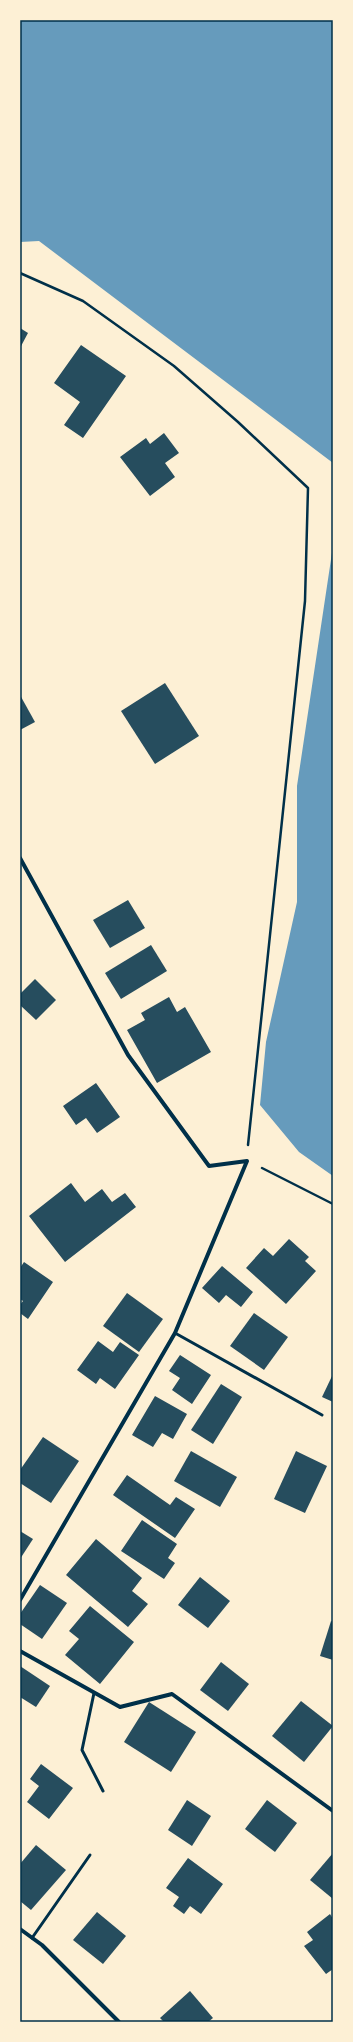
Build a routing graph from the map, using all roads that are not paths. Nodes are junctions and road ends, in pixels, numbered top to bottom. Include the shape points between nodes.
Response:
1 (20, 858) edge
2 (175, 1333) junction
3 (322, 1415) dead end
4 (20, 1600) edge
5 (20, 1651) edge
6 (94, 1693) junction
7 (103, 1791) dead end
8 (333, 1811) edge
9 (90, 1855) dead end
10 (20, 1929) edge
11 (32, 1938) junction
12 (119, 2022) edge

1 - 2 street via 128,1055 209,1166 247,1161
2 - 3 lane
2 - 4 street
5 - 6 street
6 - 7 lane via 82,1750
6 - 8 street via 120,1707 172,1694
9 - 11 lane
10 - 11 street
11 - 12 street

